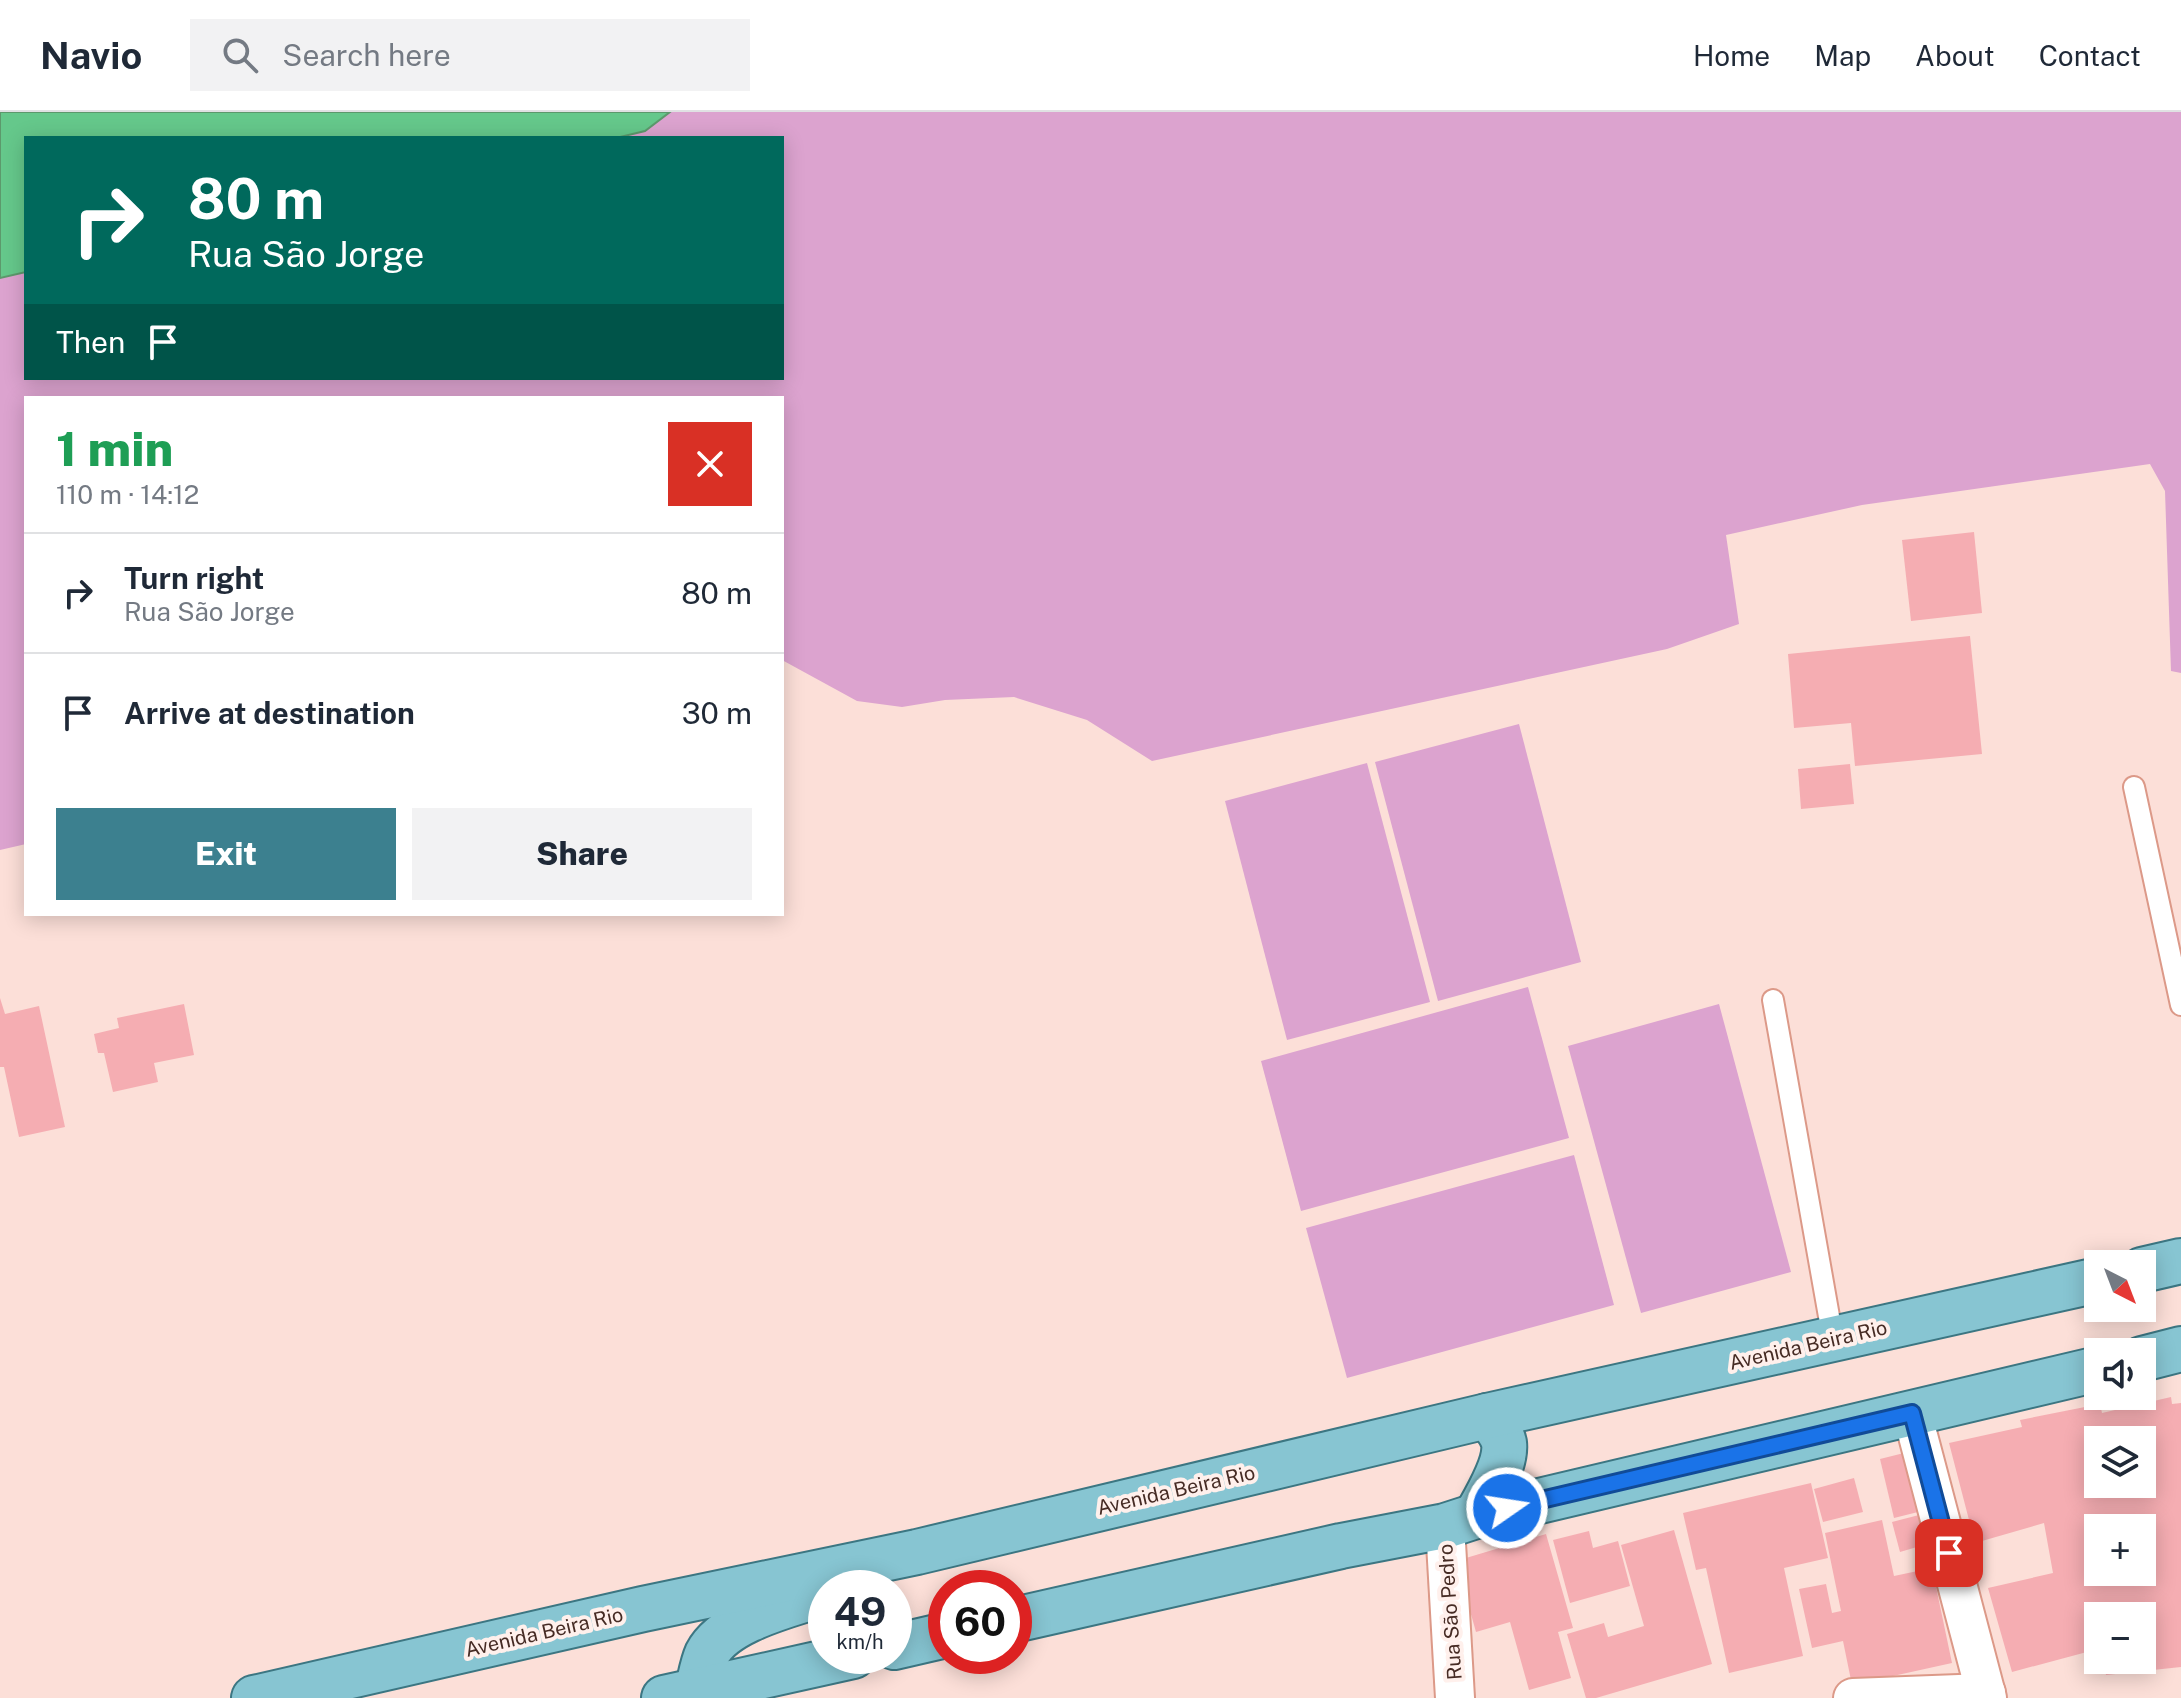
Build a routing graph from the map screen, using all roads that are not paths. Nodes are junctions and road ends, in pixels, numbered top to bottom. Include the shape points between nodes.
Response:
1 (2134, 787) dead end
2 (1773, 1000) dead end
3 (2181, 1005) edge
4 (2181, 1261) edge
5 (2156, 1267) edge
6 (2084, 1283) edge
7 (1833, 1339) junction
8 (2181, 1349) edge
9 (2156, 1355) edge
10 (2084, 1372) edge
11 (1912, 1413) junction
12 (1487, 1416) junction
13 (1460, 1521) junction
14 (917, 1552) junction
15 (886, 1570) edge
16 (808, 1599) edge
17 (1032, 1616) edge
18 (808, 1667) edge
19 (687, 1696) edge
20 (1986, 1696) edge
21 (254, 1698) edge
22 (1455, 1698) edge
23 (1853, 1698) edge

1 - 3 lane
2 - 7 lane
4 - 5 main road
6 - 7 main road, Avenida Beira Rio
7 - 12 main road, Avenida Beira Rio
8 - 9 main road
10 - 11 main road
11 - 13 main road
11 - 20 street
12 - 13 main road via 1504,1443 1495,1480
12 - 14 main road, Avenida Beira Rio
13 - 17 main road
13 - 22 street, Rua São Pedro
14 - 15 main road
14 - 21 main road, Avenida Beira Rio
16 - 19 main road via 731,1629 707,1654
18 - 19 main road
20 - 23 street

